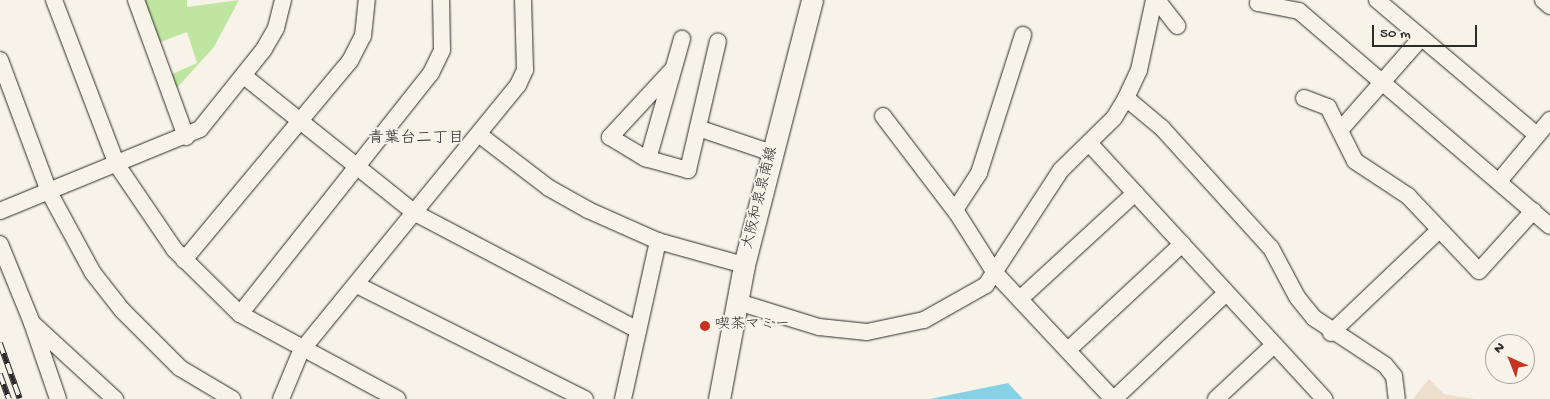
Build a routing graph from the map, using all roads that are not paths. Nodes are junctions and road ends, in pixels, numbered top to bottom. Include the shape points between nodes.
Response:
1 (54, 0) edge
2 (136, 0) edge
3 (283, 0) edge
4 (367, 0) edge
5 (441, 0) edge
6 (523, 0) edge
7 (812, 0) edge
8 (1155, 0) edge
9 (1259, 0) edge
10 (1377, 0) edge
11 (1543, 0) edge
12 (1550, 6) edge
13 (1177, 26) dead end
14 (1023, 35) dead end
15 (682, 38) dead end
16 (1421, 38) junction
17 (718, 41) dead end
18 (0, 60) edge
19 (674, 69) junction
20 (244, 76) junction
21 (1385, 83) junction
22 (1126, 98) junction
23 (1304, 98) dead end
24 (882, 116) dead end
25 (1550, 120) edge
26 (300, 121) junction
27 (698, 128) junction
28 (1341, 129) junction
29 (1537, 135) junction
30 (481, 136) junction
31 (186, 137) junction
32 (1089, 143) junction
33 (772, 153) junction
34 (648, 159) junction
35 (117, 165) junction
36 (358, 169) junction
37 (1500, 180) junction
38 (49, 192) junction
39 (1135, 193) junction
40 (955, 210) junction
41 (0, 211) edge
42 (1532, 211) junction
43 (415, 213) junction
44 (1550, 226) edge
45 (1439, 230) junction
46 (658, 241) junction
47 (0, 244) edge
48 (1182, 244) junction
49 (184, 260) junction
50 (744, 265) junction
51 (995, 272) junction
52 (357, 285) junction
53 (1226, 292) junction
54 (1021, 298) junction
55 (738, 302) junction
56 (240, 314) junction
57 (32, 323) junction
58 (638, 330) junction
59 (1331, 333) junction
60 (1274, 345) junction
61 (1068, 350) junction
62 (301, 351) junction
63 (1321, 398) edge
64 (58, 399) edge
65 (115, 399) edge
66 (232, 399) edge
67 (281, 399) edge
68 (397, 399) edge
69 (585, 399) edge
70 (622, 399) edge
71 (719, 399) edge
72 (1114, 399) edge
73 (1216, 399) edge
74 (1397, 399) edge

1 - 35 street
2 - 31 street
3 - 20 street via 276,28
4 - 26 street via 363,36 350,61
5 - 36 street via 442,50 431,73
6 - 30 street via 525,70
7 - 33 main road, 大阪和泉泉南線
8 - 13 street
8 - 22 street via 1139,70
9 - 21 street via 1258,4 1299,11
10 - 16 street
11 - 12 street
14 - 40 street via 979,173
15 - 19 street
16 - 21 street
16 - 29 street
17 - 27 street
18 - 38 street
19 - 34 street
19 - 34 street via 610,137
20 - 26 street
20 - 31 street via 200,129
21 - 28 street
21 - 37 street
22 - 32 street
22 - 59 street via 1162,128 1265,241 1296,297
23 - 28 street via 1328,106
24 - 40 street
25 - 29 street
26 - 36 street
26 - 49 street
27 - 33 street
27 - 34 street via 688,170
28 - 45 street via 1355,161 1408,196
29 - 37 street
30 - 43 street
30 - 46 street via 549,188
31 - 35 street
32 - 39 street
32 - 51 street via 1061,170
33 - 50 main road, 大阪和泉泉南線
35 - 38 street
35 - 49 street via 140,204
36 - 43 street
36 - 56 street
37 - 42 street
38 - 41 street
38 - 66 street via 79,250 122,310 180,368
39 - 48 street
39 - 54 street
40 - 51 street
42 - 44 street
42 - 45 street via 1479,271
43 - 52 street
43 - 58 street
45 - 59 street
46 - 50 street
46 - 58 street
47 - 57 street
48 - 53 street
48 - 61 street
49 - 56 street
50 - 55 main road, 大阪和泉泉南線
51 - 54 street
51 - 55 street via 961,302 924,320 867,332 819,327
52 - 62 street
52 - 69 street
53 - 60 street
53 - 72 street
54 - 61 street
55 - 71 main road, 大阪和泉泉南線
56 - 62 street
57 - 64 street
57 - 65 street
58 - 70 street
59 - 74 street via 1385,365 1394,376
60 - 63 street
60 - 73 street
61 - 72 street
62 - 67 street
62 - 68 street

